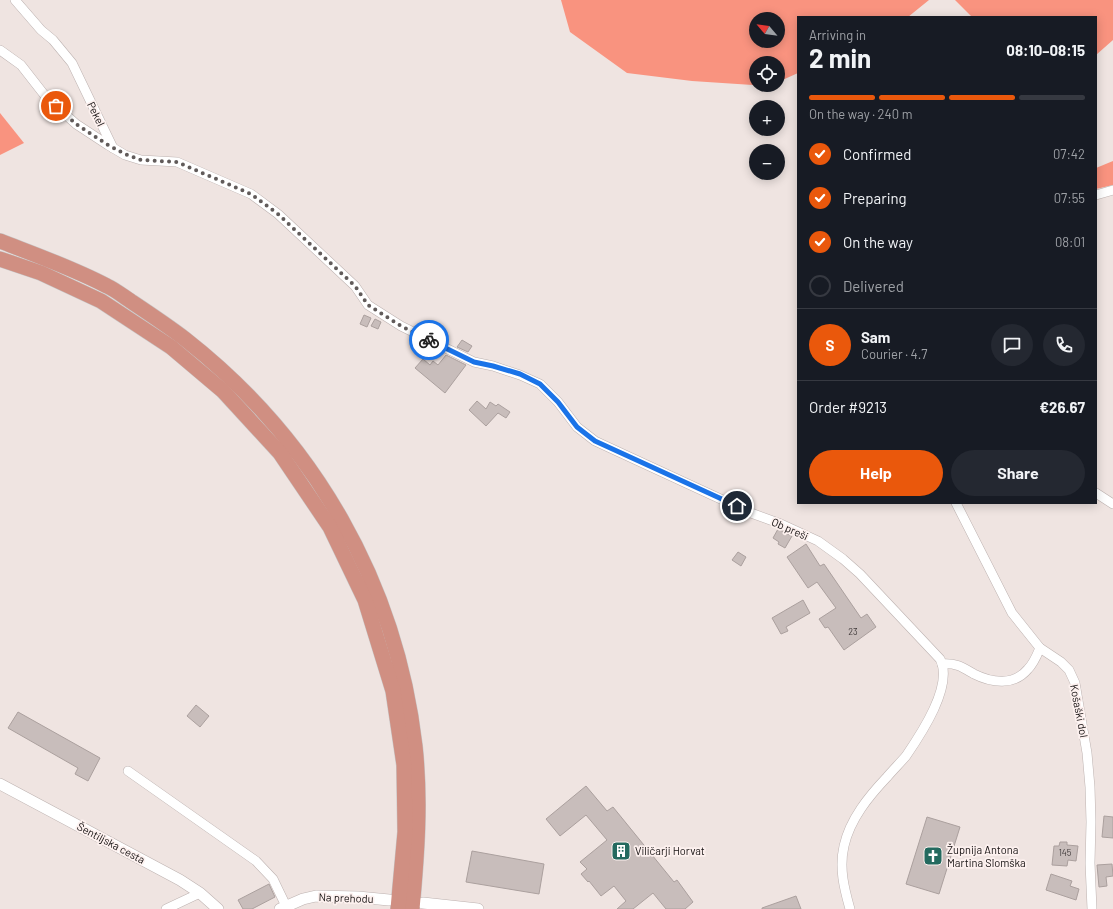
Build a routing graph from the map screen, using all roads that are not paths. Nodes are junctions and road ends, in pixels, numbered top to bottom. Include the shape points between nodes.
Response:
1 (14, 0) edge
2 (0, 50) edge
3 (113, 148) junction
4 (1113, 190) edge
5 (1097, 195) edge
6 (0, 241) edge
7 (0, 259) edge
8 (1097, 494) edge
9 (957, 504) edge
10 (1113, 504) edge
11 (1040, 648) junction
12 (942, 664) junction
13 (128, 771) dead end
14 (0, 784) edge
15 (200, 893) junction
16 (394, 904) edge
17 (417, 906) edge
18 (283, 907) edge
19 (166, 909) edge
20 (218, 909) edge
21 (478, 909) edge
22 (850, 909) edge
23 (1092, 909) edge

1 - 3 street, Pekel via 72,63
2 - 3 street, Pekel via 21,65 46,96 76,124
3 - 12 street, Ob preši via 141,160 177,162 251,194 278,214 355,286 368,305 401,326 474,362 520,374 540,384 577,427 595,441 823,544 860,574
4 - 5 street
6 - 17 highway via 47,258 108,287 168,325 228,374 258,404 292,445 326,493 351,536 376,590 394,642 405,690 415,747 418,808
7 - 16 highway via 41,273 101,301 171,347 223,391 280,453 330,527 364,600 393,691 404,765 405,824 402,879
8 - 10 street
9 - 11 street, Košaški dol via 1012,613
11 - 12 street via 1029,669 1020,677 1009,681 998,682 952,663
11 - 23 street, Košaški dol via 1069,670 1075,683 1087,753
12 - 22 street via 943,680 929,719 905,757 859,811 850,828 844,845 842,864 843,887
13 - 18 street via 256,861 273,878
14 - 15 street, Šentiljska cesta
15 - 19 street
15 - 20 street, Šentiljska cesta
16 - 18 street, Na prehodu via 358,897 316,896
17 - 21 street

